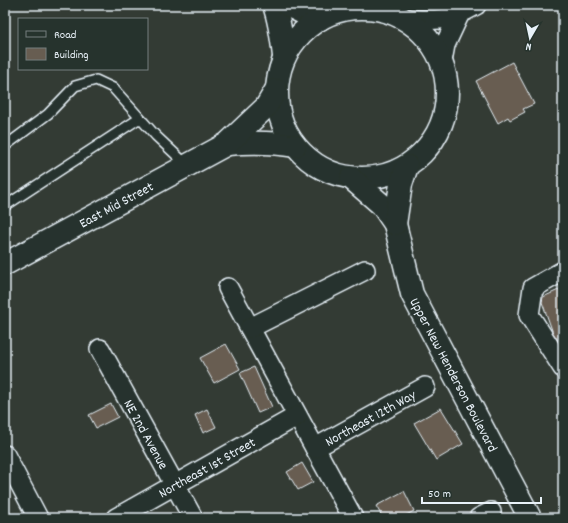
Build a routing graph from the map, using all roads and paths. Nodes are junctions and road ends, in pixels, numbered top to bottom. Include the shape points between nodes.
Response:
1 (274, 5) edge
2 (287, 5) edge
3 (476, 5) edge
4 (459, 15) junction
5 (320, 19) junction
6 (405, 19) junction
7 (284, 56) junction
8 (442, 61) junction
9 (276, 90) junction
10 (140, 118) junction
11 (227, 144) junction
12 (5, 146) edge
13 (295, 146) junction
14 (187, 165) junction
15 (407, 166) junction
16 (351, 178) junction
17 (5, 206) edge
18 (395, 224) junction
19 (5, 264) edge
20 (365, 270) dead end
21 (563, 271) edge
22 (228, 288) dead end
23 (250, 328) junction
24 (100, 349) dead end
25 (563, 368) edge
26 (425, 387) dead end
27 (297, 416) junction
28 (315, 448) junction
29 (5, 454) edge
30 (175, 485) junction
31 (38, 518) edge
32 (116, 518) edge
33 (193, 518) edge
34 (354, 518) edge
35 (530, 518) edge

1 - 7 street via 282,35
2 - 5 street
3 - 4 street
4 - 6 street via 442,20
4 - 8 street via 445,45
5 - 6 street via 338,11 361,8 384,10
5 - 7 street via 298,36
6 - 8 street via 429,40
7 - 9 street via 278,72
8 - 15 street via 448,84 447,108 439,131 426,151
9 - 11 street, East Mid Street via 266,108
9 - 13 street via 278,110 284,129
10 - 12 lane via 113,88 96,80 75,86 48,114
10 - 14 lane
10 - 17 lane
11 - 13 street, East Mid Street via 255,142
11 - 14 street, East Mid Street
13 - 16 street via 311,162 330,172
14 - 19 street, East Mid Street
15 - 16 street via 390,174 371,178
15 - 18 street, Upper New Henderson Boulevard via 401,184
16 - 18 street, Upper New Henderson Boulevard via 382,205
18 - 35 street, Upper New Henderson Boulevard via 412,294
20 - 23 street
21 - 25 street via 532,288 529,315
22 - 23 street
23 - 27 street
24 - 30 street, NE 2nd Avenue
26 - 28 street, Northeast 12th Way
27 - 28 street
27 - 30 street, Northeast 1st Street
28 - 34 street
29 - 31 street
30 - 32 street, Northeast 1st Street
30 - 33 street, NE 2nd Avenue

